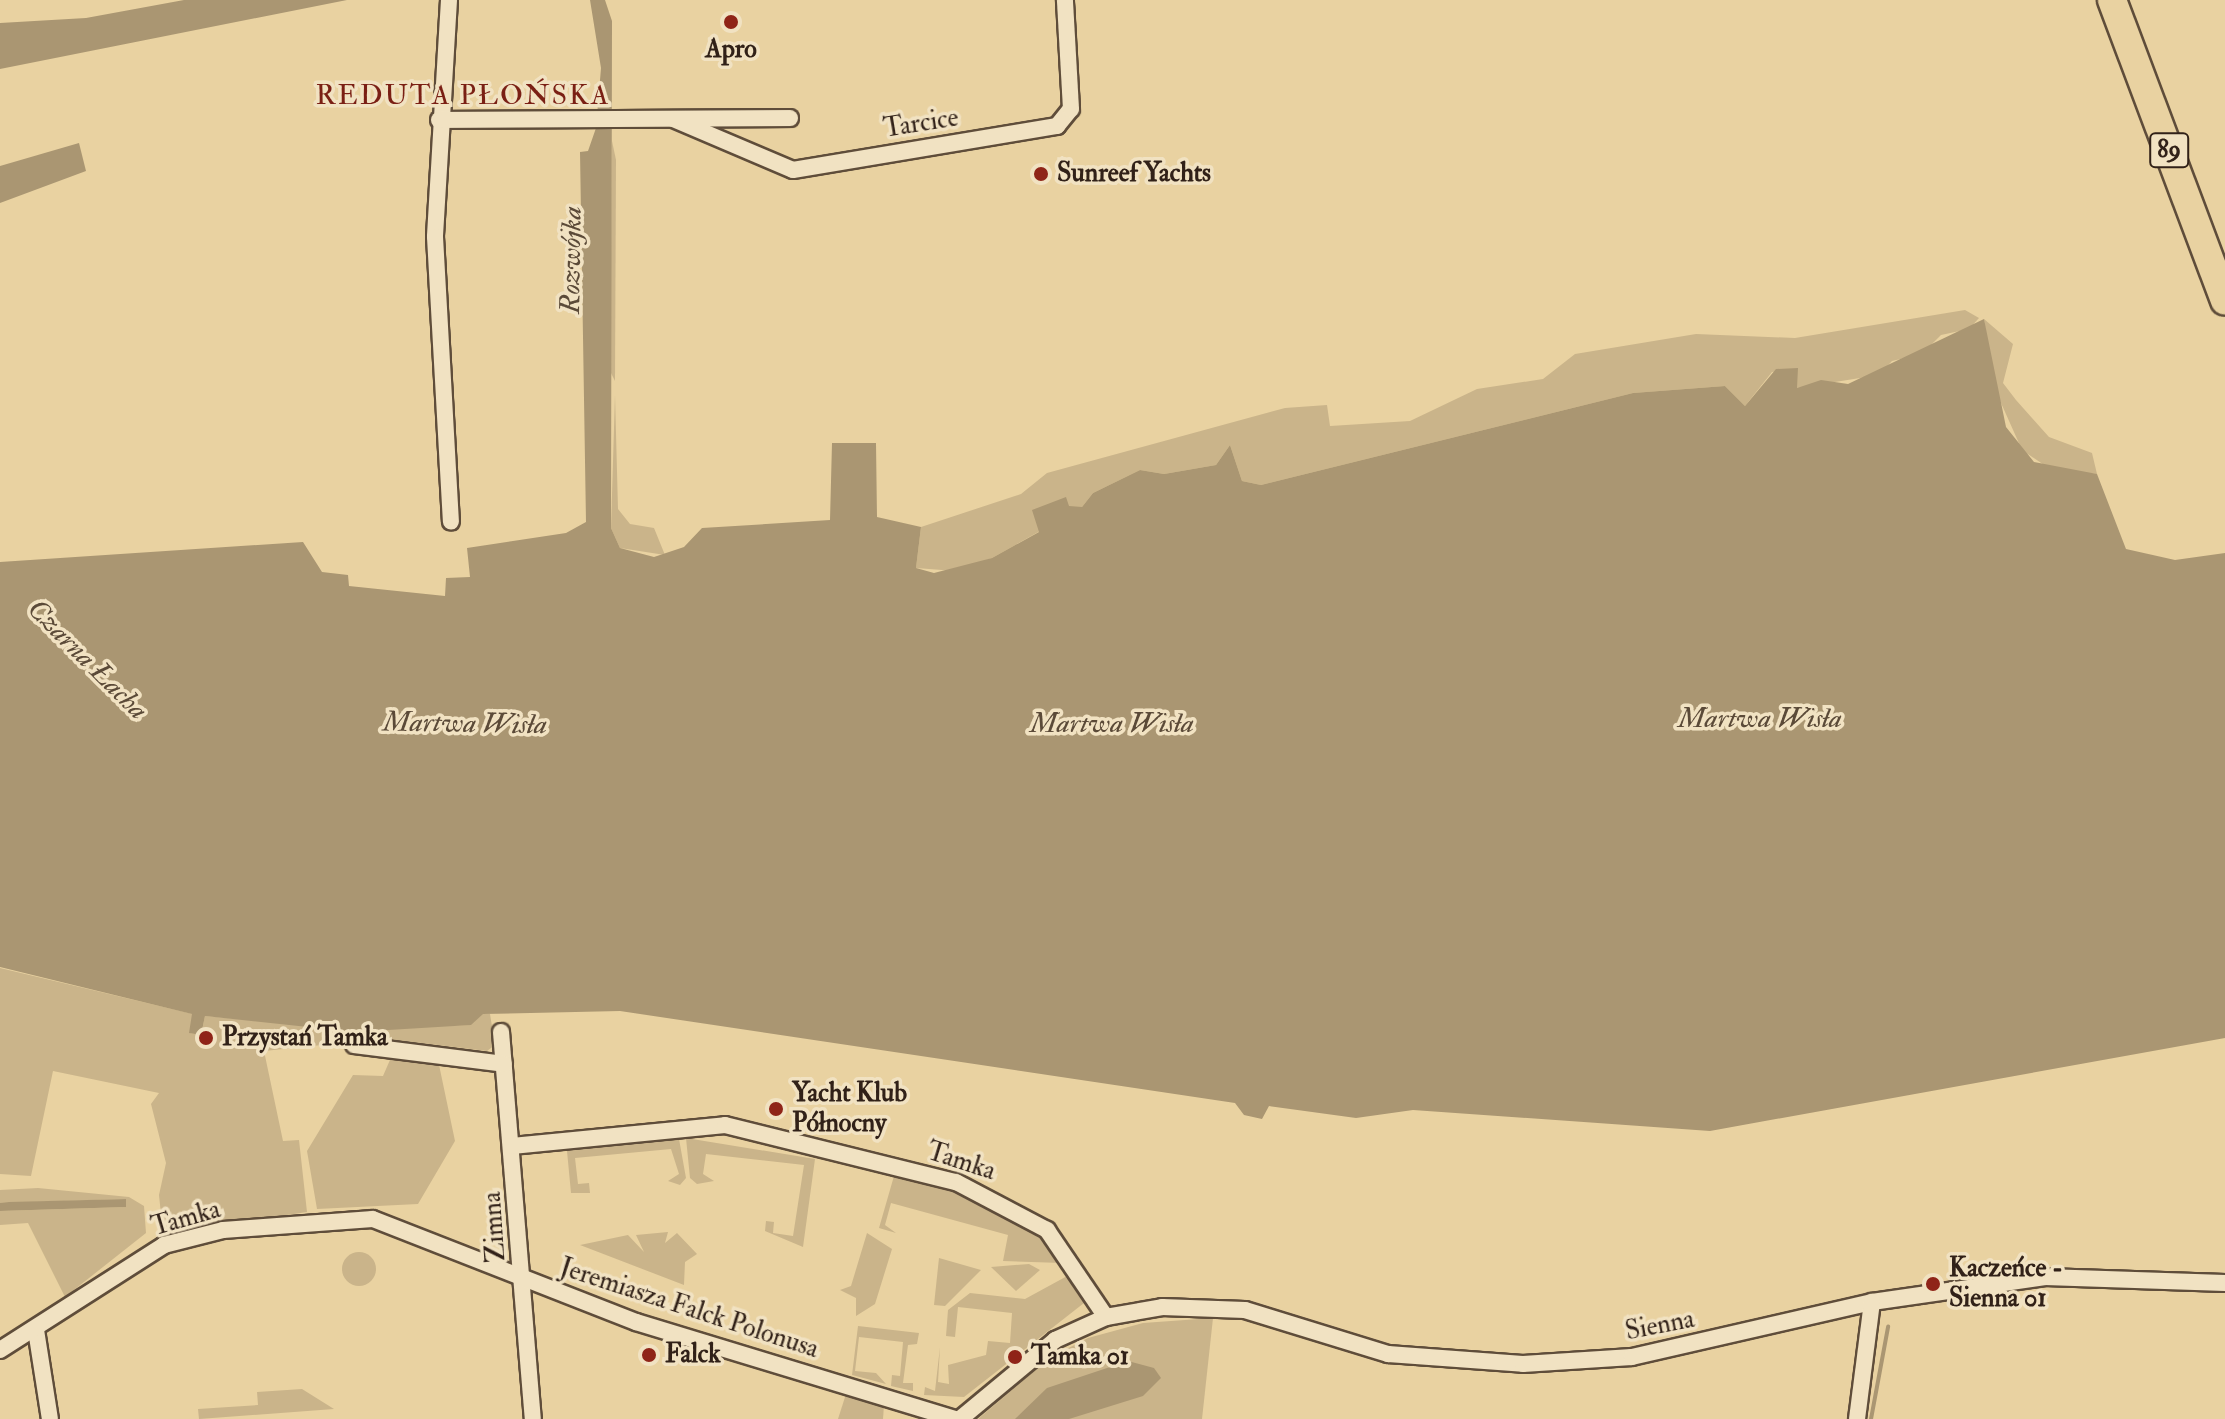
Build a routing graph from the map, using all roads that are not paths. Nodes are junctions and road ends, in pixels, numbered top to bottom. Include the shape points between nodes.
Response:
1 (449, 0) edge
2 (1065, 0) edge
3 (2112, 0) edge
4 (2131, 0) edge
5 (790, 118) dead end
6 (673, 119) junction
7 (439, 120) junction
8 (2225, 253) edge
9 (2225, 300) edge
10 (451, 522) dead end
11 (501, 1032) dead end
12 (354, 1045) dead end
13 (504, 1064) junction
14 (512, 1146) junction
15 (412, 1231) joint
16 (523, 1278) junction
17 (2225, 1283) edge
18 (1872, 1302) junction
19 (1106, 1317) junction
20 (36, 1330) junction
21 (0, 1350) edge
22 (50, 1419) edge
23 (533, 1419) edge
24 (958, 1419) edge
25 (1857, 1419) edge

1 - 7 street
2 - 6 street, Tarcice via 1071,109 1057,126 793,170
3 - 9 highway, 89
4 - 8 highway, 89
5 - 6 street, Tarcice
6 - 7 street, Tarcice
7 - 10 street via 437,340
11 - 13 street, Zimna
12 - 13 street
13 - 14 street, Zimna
14 - 16 street, Zimna
14 - 19 street, Tamka via 725,1125 956,1182 1047,1230
15 - 16 street, Jeremiasza Falck Polonusa
15 - 20 street, Tamka via 354,1218 195,1236 161,1247
16 - 23 street, Zimna
16 - 24 street, Jeremiasza Falck Polonusa via 636,1322
17 - 18 street, Sienna via 2045,1277
18 - 19 street, Sienna via 1632,1357 1523,1364 1388,1354 1217,1307
18 - 25 street
19 - 24 street, Sienna via 1055,1340
20 - 21 street, Tamka
20 - 22 street

